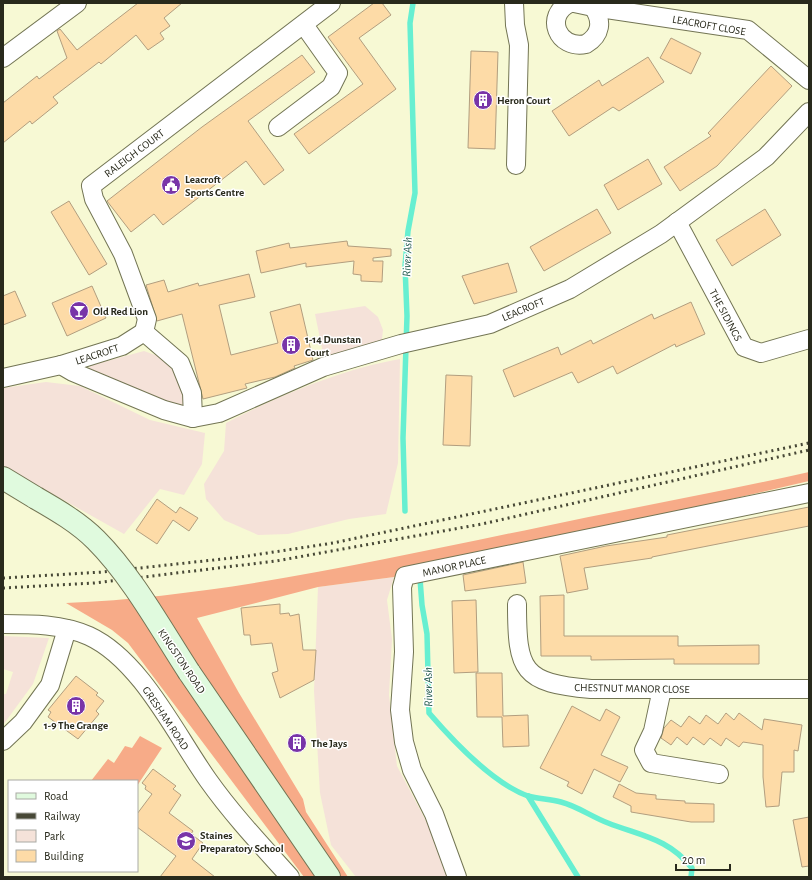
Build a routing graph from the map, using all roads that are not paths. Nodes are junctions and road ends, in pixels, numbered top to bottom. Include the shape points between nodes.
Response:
1 (77, 3) edge
2 (331, 3) edge
3 (514, 3) edge
4 (570, 3) edge
5 (574, 3) edge
6 (593, 8) junction
7 (304, 25) junction
8 (3, 58) edge
9 (809, 80) edge
10 (809, 112) edge
11 (278, 127) dead end
12 (516, 165) dead end
13 (677, 222) junction
14 (144, 332) junction
15 (809, 339) edge
16 (61, 365) junction
17 (3, 378) edge
18 (193, 418) junction
19 (3, 478) edge
20 (809, 493) edge
21 (517, 604) dead end
22 (3, 624) edge
23 (67, 629) junction
24 (662, 689) junction
25 (809, 689) edge
26 (3, 741) edge
27 (719, 774) dead end
28 (290, 877) edge
29 (329, 877) edge
30 (457, 877) edge

1 - 8 street
2 - 7 street, RALEIGH COURT
3 - 12 street via 519,45
4 - 6 street via 563,7 556,20 560,37 571,45 586,44 597,34 599,19
5 - 6 street, LEACROFT CLOSE
6 - 9 street, LEACROFT CLOSE via 748,30
7 - 11 street via 338,73 330,87
7 - 14 street, RALEIGH COURT via 91,186 94,200 123,254 145,312 147,319
10 - 13 street, LEACROFT via 766,158
13 - 15 street, THE SIDINGS via 744,347 761,353
13 - 18 street, LEACROFT via 570,289 490,324 322,367 219,413
14 - 16 street, LEACROFT via 122,346
14 - 18 street via 180,364 192,393
16 - 17 street, LEACROFT
16 - 18 street, LEACROFT via 157,407
19 - 29 street, KINGSTON ROAD, bridge via 66,516 96,540 131,583
20 - 30 street, MANOR PLACE via 405,576 402,587 404,652 400,710 404,742 412,770 434,814
21 - 24 street, CHESTNUT MANOR CLOSE via 517,640 520,654 525,666 541,679 559,686 591,689
22 - 23 street, GRESHAM ROAD via 43,624
23 - 26 street via 50,685 23,722
23 - 28 street, GRESHAM ROAD via 90,636 112,650 129,667 153,696 208,781
24 - 25 street, CHESTNUT MANOR CLOSE
24 - 27 street via 653,731 644,750 651,763

